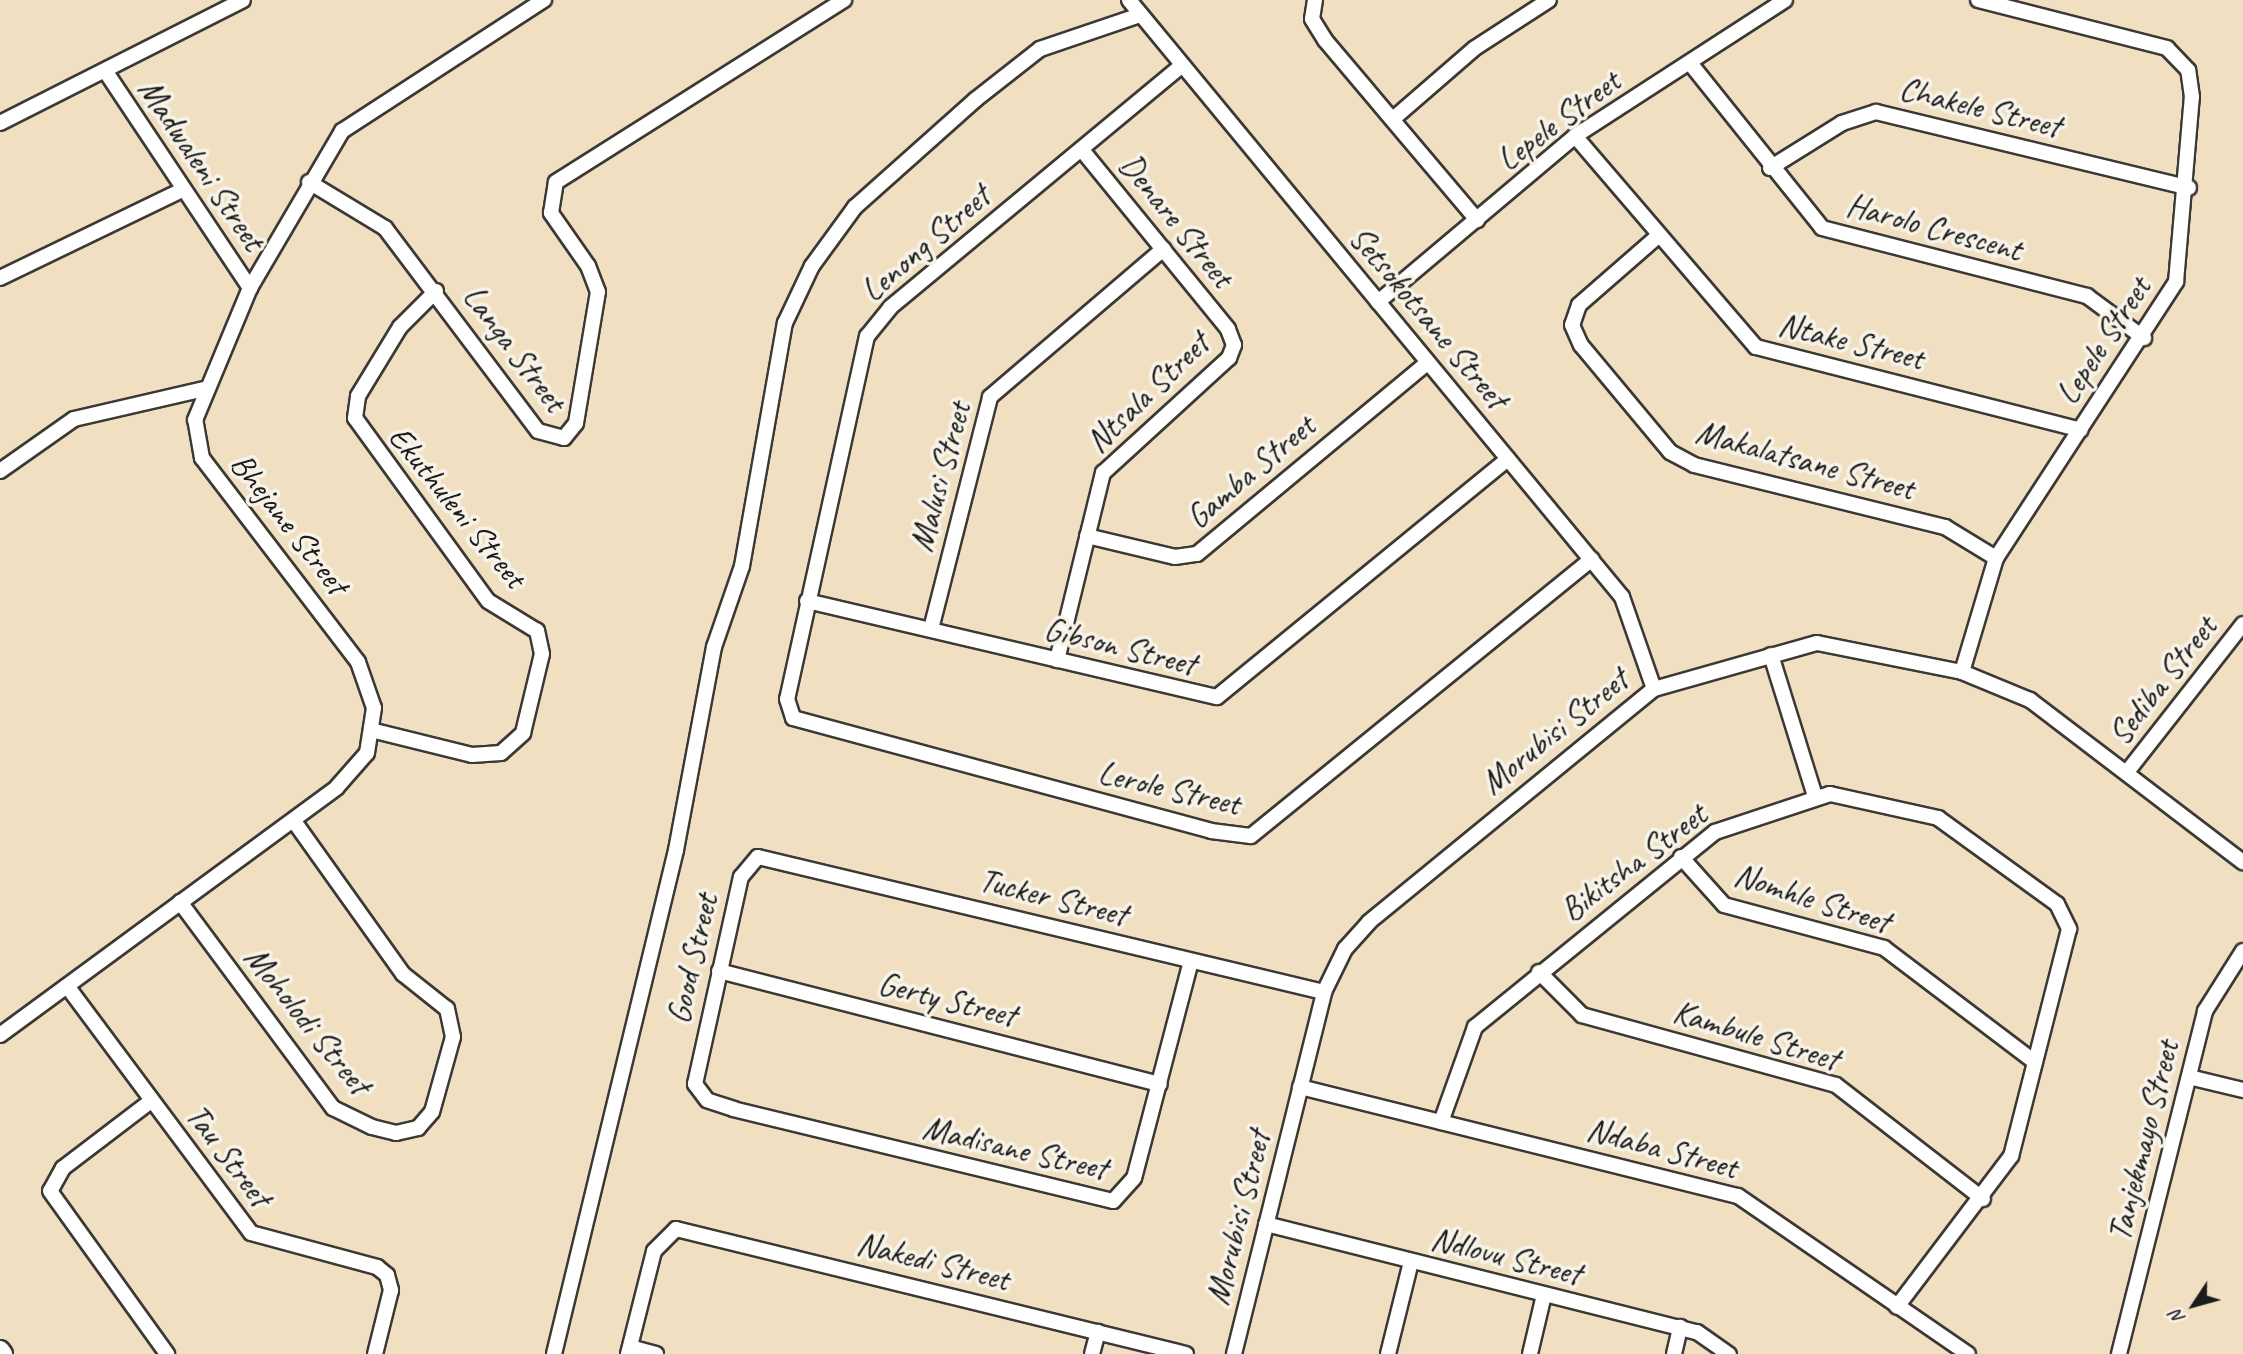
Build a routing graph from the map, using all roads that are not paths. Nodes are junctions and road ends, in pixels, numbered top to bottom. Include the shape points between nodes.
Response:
1 (243, 0) edge
2 (844, 0) edge
3 (1129, 0) edge
4 (1315, 0) edge
5 (1549, 0) edge
6 (1785, 0) edge
7 (1978, 0) edge
8 (535, 3) edge
9 (1140, 15) junction
10 (1690, 63) junction
11 (1181, 66) junction
12 (106, 72) junction
13 (1393, 119) junction
14 (0, 123) edge
15 (1575, 136) junction
16 (1081, 149) junction
17 (1770, 168) junction
18 (309, 182) junction
19 (2189, 188) junction
20 (180, 191) junction
21 (1477, 220) junction
22 (1658, 236) junction
23 (1163, 249) junction
24 (0, 278) edge
25 (250, 288) junction
26 (436, 291) junction
27 (1378, 302) junction
28 (1228, 329) joint
29 (2144, 338) junction
30 (1428, 362) junction
31 (204, 388) junction
32 (2081, 430) junction
33 (1508, 459) junction
34 (0, 471) edge
35 (1087, 536) junction
36 (1996, 558) junction
37 (1592, 559) junction
38 (807, 601) junction
39 (931, 629) junction
40 (2240, 633) edge
41 (1771, 655) junction
42 (1057, 660) junction
43 (1962, 672) junction
44 (1654, 689) junction
45 (787, 699) joint
46 (375, 731) junction
47 (2127, 772) junction
48 (1815, 796) junction
49 (293, 820) junction
50 (770, 855) joint
51 (1681, 857) junction
52 (2243, 862) edge
53 (180, 902) junction
54 (2243, 951) edge
55 (1191, 961) junction
56 (719, 971) junction
57 (1539, 972) junction
58 (67, 986) junction
59 (1324, 992) junction
60 (0, 1035) edge
61 (2035, 1062) junction
62 (2189, 1077) junction
63 (1160, 1084) junction
64 (1300, 1087) junction
65 (2243, 1090) edge
66 (700, 1093) joint
67 (152, 1101) junction
68 (1441, 1122) junction
69 (1983, 1199) junction
70 (1266, 1224) junction
71 (1411, 1262) junction
72 (1544, 1295) junction
73 (1897, 1307) junction
74 (1680, 1327) junction
75 (1098, 1332) junction
76 (0, 1350) edge
77 (629, 1351) edge
78 (4, 1354) edge
79 (167, 1354) edge
80 (375, 1354) edge
81 (554, 1354) edge
82 (656, 1354) edge
83 (1092, 1354) edge
84 (1186, 1354) edge
85 (1234, 1354) edge
86 (1388, 1354) edge
87 (1530, 1354) edge
88 (1674, 1354) edge
89 (1729, 1354) edge
90 (1968, 1354) edge
91 (2119, 1354) edge

1 - 12 street
2 - 26 street, Langa Street via 556,182 551,213 588,266 598,292 576,423 564,438 538,431
3 - 9 street, Setsokotsane Street
4 - 13 street via 1317,29
5 - 13 street via 1475,48
6 - 10 street, Lepele Street
7 - 19 street, Lepele Street via 2158,44 2176,54 2188,71 2192,97
8 - 18 street, Bhejane Street via 354,120
9 - 11 street, Setsokotsane Street
9 - 81 street via 1040,50 975,100 855,207 812,266 785,323 742,566 714,647 676,850
10 - 15 street, Lepele Street
10 - 17 street, Harolo Crescent
11 - 16 street, Lenong Street
11 - 27 street, Setsokotsane Street
12 - 14 street
12 - 20 street, Madwaleni Street
13 - 21 street
15 - 21 street, Lepele Street
15 - 22 street, Ntake Street
16 - 23 street, Denare Street
16 - 38 street, Lenong Street via 874,324 863,350
17 - 19 street, Chakele Street via 1849,120 1876,112
17 - 29 street, Harolo Crescent via 1829,231 2087,296
18 - 25 street, Bhejane Street
18 - 26 street, Langa Street via 385,228
19 - 29 street, Lepele Street via 2176,282
20 - 24 street
20 - 25 street, Madwaleni Street
21 - 27 street, Lepele Street
22 - 32 street, Ntake Street via 1756,347
22 - 36 street, Makalatsane Street via 1578,305 1573,325 1581,345 1670,452 1694,465 1945,527
23 - 28 street, Denare Street
23 - 39 street, Malusi Street via 990,397
25 - 31 street, Bhejane Street
26 - 46 street, Ekuthuleni Street via 400,327 358,397 355,418 488,601 537,631 542,654 523,733 501,753 472,755
27 - 30 street, Setsokotsane Street
28 - 35 street, Ntsala Street via 1234,345 1229,358 1108,464
29 - 32 street, Lepele Street
30 - 33 street, Setsokotsane Street
30 - 35 street, Gamba Street via 1197,554 1175,557
31 - 34 street via 74,419
31 - 46 street, Bhejane Street via 195,420 202,458 358,662 369,687
32 - 36 street, Lepele Street
33 - 37 street, Setsokotsane Street
33 - 42 street, Gibson Street via 1230,692 1200,697
35 - 42 street, Ntsala Street
36 - 43 street, Lepele Street
37 - 44 street, Setsokotsane Street via 1634,621
37 - 45 street, Lerole Street via 1251,836 817,729 793,718
38 - 39 street, Gibson Street
38 - 45 street, Lenong Street
39 - 42 street, Gibson Street
40 - 47 street, Sediba Street
41 - 43 street, Morubisi Street via 1836,643
41 - 44 street, Morubisi Street
41 - 48 street
43 - 47 street, Morubisi Street via 2030,701
44 - 59 street, Morubisi Street via 1368,922 1345,949
46 - 49 street via 357,767
47 - 52 street, Morubisi Street
48 - 51 street, Bikitsha Street via 1732,823
48 - 61 street, Bikitsha Street via 1843,796 1938,818 2057,904 2067,921 2067,941
49 - 53 street
49 - 53 street, Moholodi Street via 403,974 447,1009 453,1037 432,1112 418,1128 372,1127 333,1108
50 - 55 street, Tucker Street
50 - 56 street, Good Street via 744,869
51 - 57 street, Bikitsha Street
51 - 61 street, Nomhle Street via 1724,905 1884,948
53 - 58 street
54 - 62 street, Tanjekmayo Street via 2211,998
55 - 59 street, Tucker Street
55 - 63 street, Madisane Street
56 - 63 street, Gerty Street
56 - 66 street, Good Street via 694,1075
57 - 68 street, Bikitsha Street via 1466,1038
57 - 69 street, Kambule Street via 1582,1015 1836,1085
58 - 60 street
58 - 67 street, Tau Street
59 - 64 street, Morubisi Street
61 - 69 street, Bikitsha Street via 2011,1156
62 - 65 street
62 - 91 street, Tanjekmayo Street
63 - 66 street, Madisane Street via 1129,1191 1102,1202 734,1109
64 - 68 street, Ndaba Street
64 - 70 street, Morubisi Street
67 - 79 street, Tau Street via 63,1168 50,1191
67 - 80 street, Tau Street via 251,1233 383,1270 391,1290
68 - 73 street, Ndaba Street via 1738,1196
69 - 73 street, Bikitsha Street
70 - 71 street, Ndlovu Street
70 - 85 street, Morubisi Street
71 - 72 street, Ndlovu Street
71 - 86 street
72 - 74 street, Ndlovu Street
72 - 87 street
73 - 90 street, Ndaba Street
74 - 88 street
74 - 89 street, Ndlovu Street
75 - 77 street, Nakedi Street via 688,1230 667,1233 654,1251
75 - 83 street
75 - 84 street, Nakedi Street
76 - 78 street
77 - 82 street

